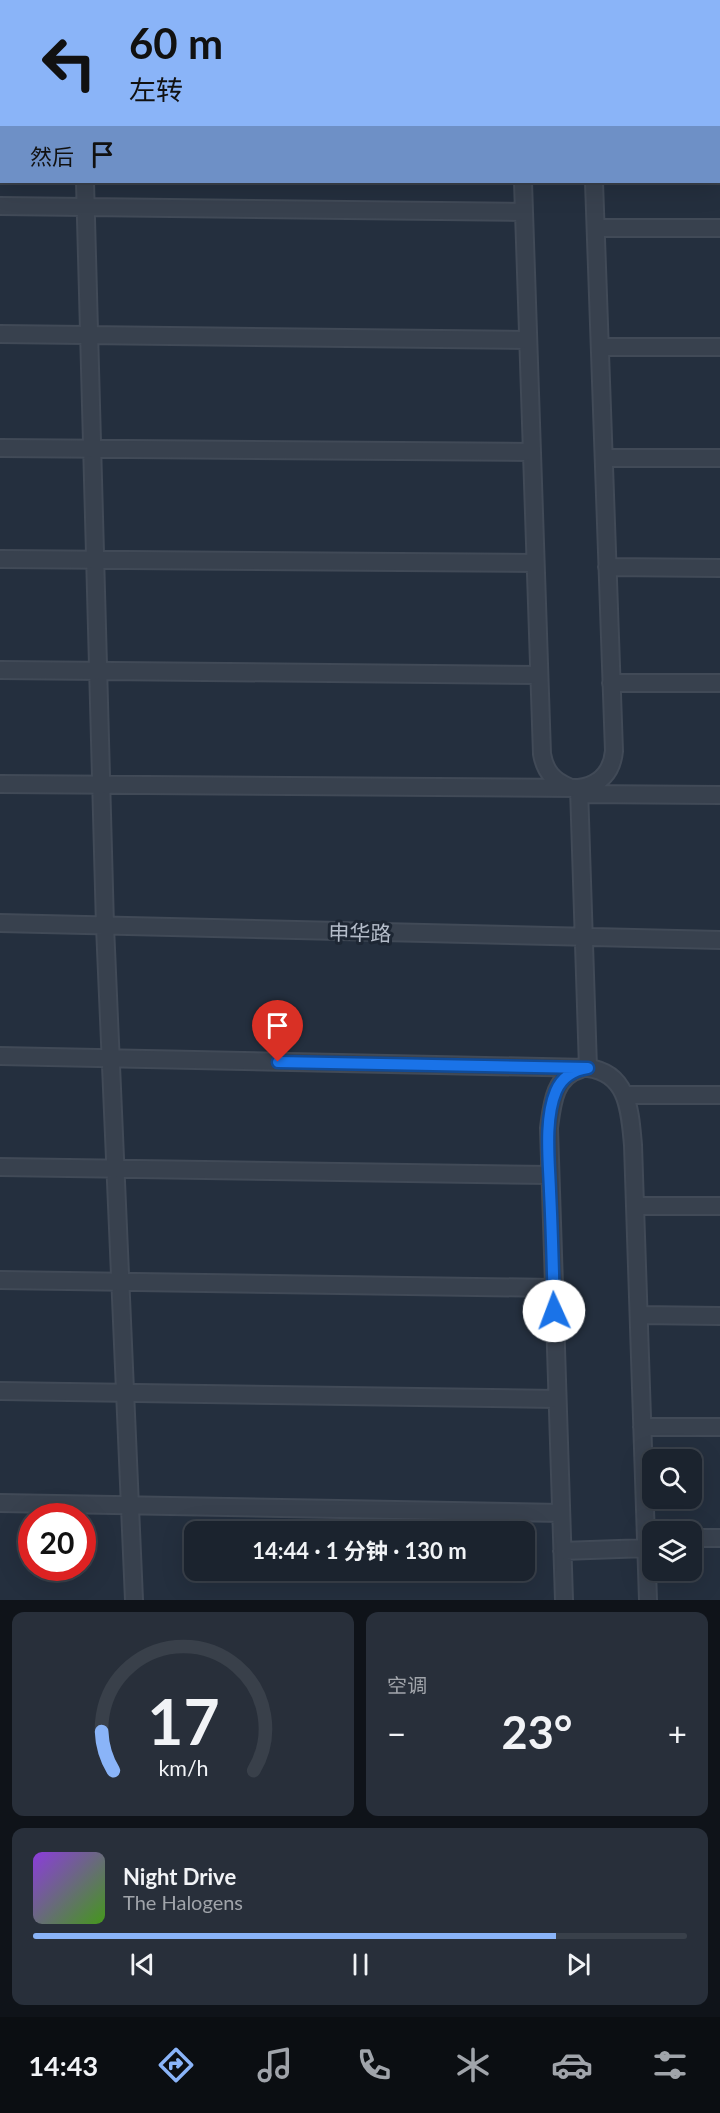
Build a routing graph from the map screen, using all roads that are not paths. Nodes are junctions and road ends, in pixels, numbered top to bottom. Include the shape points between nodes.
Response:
1 (85, 183) edge
2 (523, 183) edge
3 (594, 183) edge
4 (0, 206) edge
5 (86, 207) junction
6 (524, 212) junction
7 (596, 228) junction
8 (720, 228) edge
9 (0, 334) edge
10 (89, 335) junction
11 (528, 340) junction
12 (600, 347) junction
13 (720, 347) edge
14 (0, 448) edge
15 (92, 449) junction
16 (532, 452) junction
17 (604, 458) junction
18 (720, 458) edge
19 (0, 559) edge
20 (95, 560) junction
21 (535, 564) junction
22 (607, 567) junction
23 (720, 568) edge
24 (0, 670) edge
25 (98, 671) junction
26 (539, 675) junction
27 (611, 683) junction
28 (720, 683) edge
29 (0, 784) edge
30 (101, 785) junction
31 (574, 792) junction
32 (720, 795) edge
33 (0, 923) edge
34 (105, 926) junction
35 (584, 937) junction
36 (720, 940) edge
37 (0, 1056) edge
38 (110, 1059) junction
39 (588, 1068) junction
40 (624, 1095) junction
41 (720, 1095) edge
42 (0, 1167) edge
43 (115, 1169) junction
44 (550, 1175) junction
45 (635, 1206) junction
46 (720, 1206) edge
47 (0, 1280) edge
48 (120, 1282) junction
49 (553, 1288) junction
50 (639, 1315) junction
51 (720, 1316) edge
52 (0, 1391) edge
53 (125, 1393) junction
54 (557, 1400) junction
55 (642, 1427) junction
56 (720, 1427) edge
57 (0, 1503) edge
58 (130, 1507) junction
59 (561, 1513) junction
60 (648, 1521) edge
61 (702, 1538) edge
62 (720, 1539) edge
63 (642, 1542) edge
64 (562, 1551) junction
65 (648, 1581) edge
66 (134, 1600) edge
67 (564, 1600) edge
68 (648, 1600) edge

1 - 5 lane
2 - 6 lane
3 - 7 lane
4 - 5 lane
5 - 6 lane
5 - 10 lane
6 - 11 lane
7 - 8 lane
7 - 12 lane
9 - 10 lane
10 - 11 lane
10 - 15 lane
11 - 16 lane
12 - 13 lane
12 - 17 lane
14 - 15 lane
15 - 16 lane
15 - 20 lane
16 - 21 lane
17 - 18 lane
17 - 22 lane
19 - 20 lane
20 - 21 lane
20 - 25 lane
21 - 26 lane
22 - 23 lane
22 - 27 lane
24 - 25 lane
25 - 26 lane
25 - 30 lane
26 - 31 lane via 543,763 547,772
27 - 28 lane
27 - 31 lane via 613,761 597,783
29 - 30 lane
30 - 31 lane
30 - 34 lane
31 - 32 lane
31 - 35 lane
33 - 34 lane, 申华路
34 - 35 lane, 申华路
34 - 38 lane
35 - 36 lane, 申华路
35 - 39 lane
37 - 38 lane
38 - 39 lane
38 - 43 lane
39 - 40 lane via 612,1077
39 - 44 lane via 569,1075 555,1094 549,1128
40 - 41 lane
40 - 45 lane via 633,1145
42 - 43 lane
43 - 44 lane
43 - 48 lane
44 - 49 lane
45 - 46 lane
45 - 50 lane
47 - 48 lane
48 - 49 lane
48 - 53 lane
49 - 54 lane
50 - 51 lane
50 - 55 lane
52 - 53 lane
53 - 54 lane
53 - 58 lane
54 - 59 lane
55 - 56 lane
55 - 60 lane
57 - 58 lane
58 - 59 lane
58 - 66 lane
59 - 64 lane
61 - 62 lane
63 - 64 lane
64 - 67 lane
65 - 68 lane

